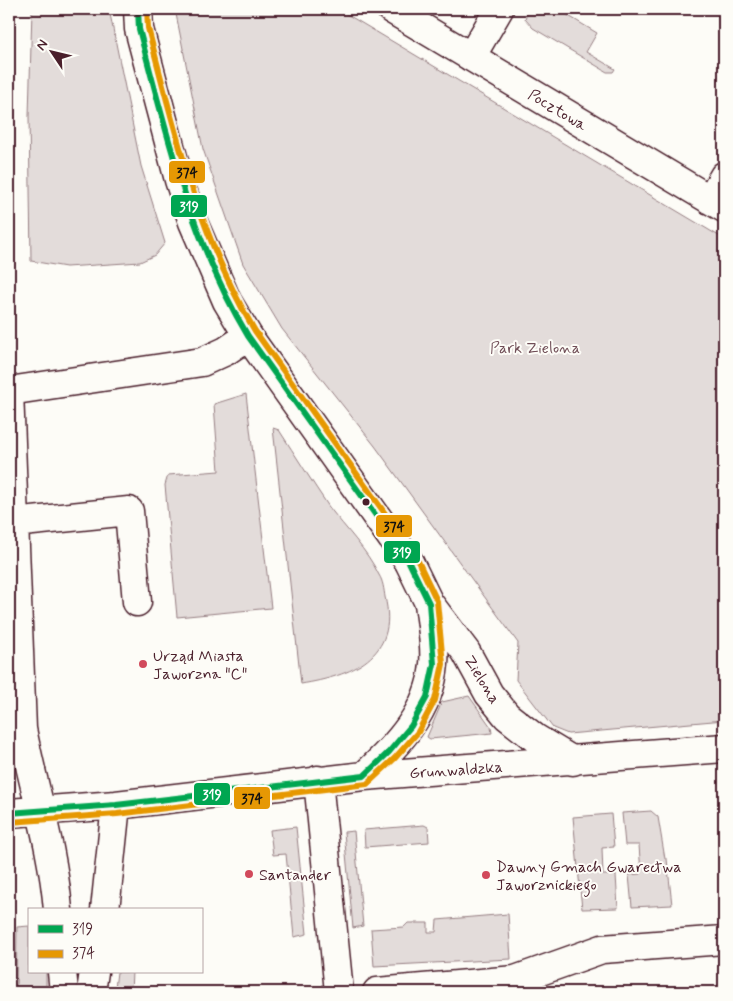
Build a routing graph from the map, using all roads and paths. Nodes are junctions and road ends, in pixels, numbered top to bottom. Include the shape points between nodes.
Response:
1 (138, 9) edge
2 (391, 9) edge
3 (499, 9) edge
4 (471, 57) junction
5 (724, 176) edge
6 (717, 204) edge
7 (248, 336) junction
8 (9, 392) edge
9 (13, 523) junction
10 (138, 602) dead end
11 (429, 603) junction
12 (724, 748) edge
13 (573, 761) junction
14 (364, 776) junction
15 (318, 780) junction
16 (116, 805) junction
17 (42, 810) junction
18 (9, 813) edge
19 (58, 908) edge
20 (105, 908) edge
21 (724, 940) edge
22 (62, 974) edge
23 (94, 974) edge
24 (64, 992) edge
25 (91, 992) edge
26 (340, 992) edge
27 (385, 992) edge

1 - 7 street, Zielona via 139,28 157,101 193,222 210,265
2 - 4 street, Pocztowa
3 - 4 street
4 - 6 street, Pocztowa
5 - 6 street
7 - 8 street via 202,362
7 - 11 street, Zielona via 404,554
8 - 9 street
9 - 10 street via 130,511
9 - 17 street via 22,729
11 - 13 street, Zielona via 466,652 489,694 507,716
11 - 14 street, Zielona via 434,664 426,697 411,726
12 - 13 street, Grunwaldzka
13 - 14 street, Grunwaldzka
14 - 15 street, Grunwaldzka
15 - 16 street, Grunwaldzka
15 - 26 street
16 - 17 street, Grunwaldzka
16 - 20 street
17 - 18 street, Grunwaldzka
17 - 19 street
21 - 27 street via 602,949 515,980
22 - 24 street
23 - 25 street

